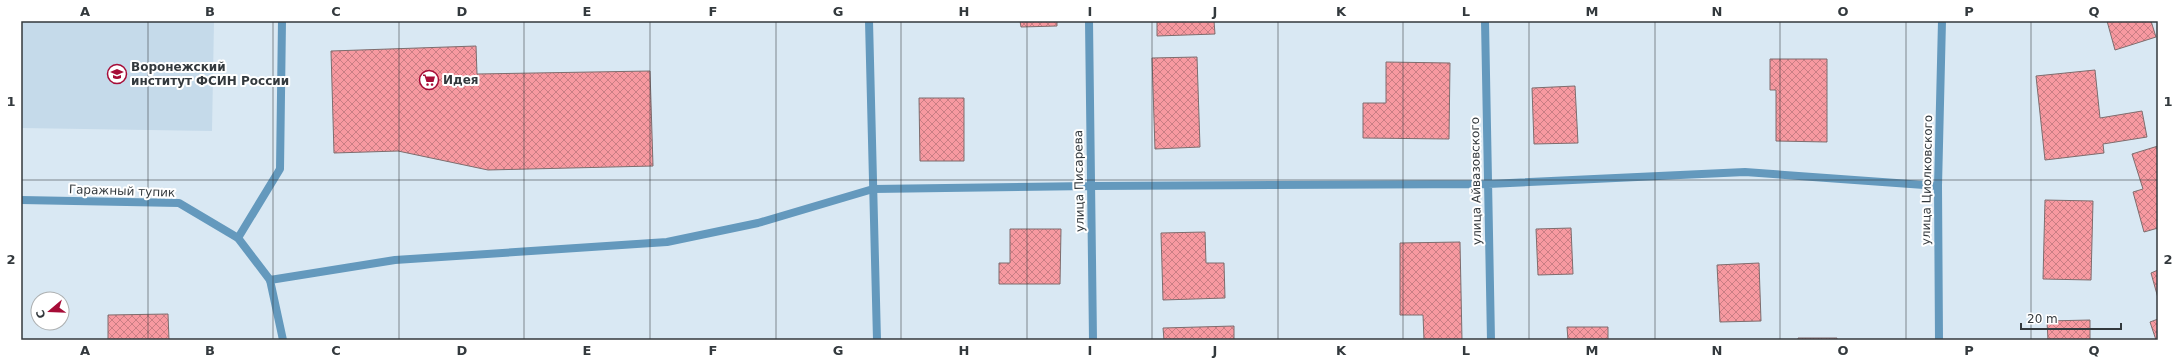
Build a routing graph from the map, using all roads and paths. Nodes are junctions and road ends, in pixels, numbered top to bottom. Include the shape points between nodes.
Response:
1 (282, 21) edge
2 (869, 21) edge
3 (1089, 21) edge
4 (1485, 21) edge
5 (1942, 21) edge
6 (1488, 184) junction
7 (1091, 186) junction
8 (1938, 186) junction
9 (874, 189) junction
10 (21, 200) edge
11 (238, 238) junction
12 (270, 280) junction
13 (283, 340) edge
14 (877, 340) edge
15 (1093, 340) edge
16 (1491, 340) edge
17 (1939, 340) edge

1 - 11 street via 280,169
2 - 9 street
3 - 7 street, улица Писарева
4 - 6 street, улица Айвазовского
5 - 8 street, улица Циолковского
6 - 7 street
6 - 8 street via 1745,172
6 - 16 street, улица Айвазовского
7 - 9 street
7 - 15 street, улица Писарева
8 - 17 street, улица Циолковского
9 - 12 street via 758,223 667,242 395,260
9 - 14 street
10 - 11 street, Гаражный тупик via 179,204
11 - 12 street
12 - 13 street

